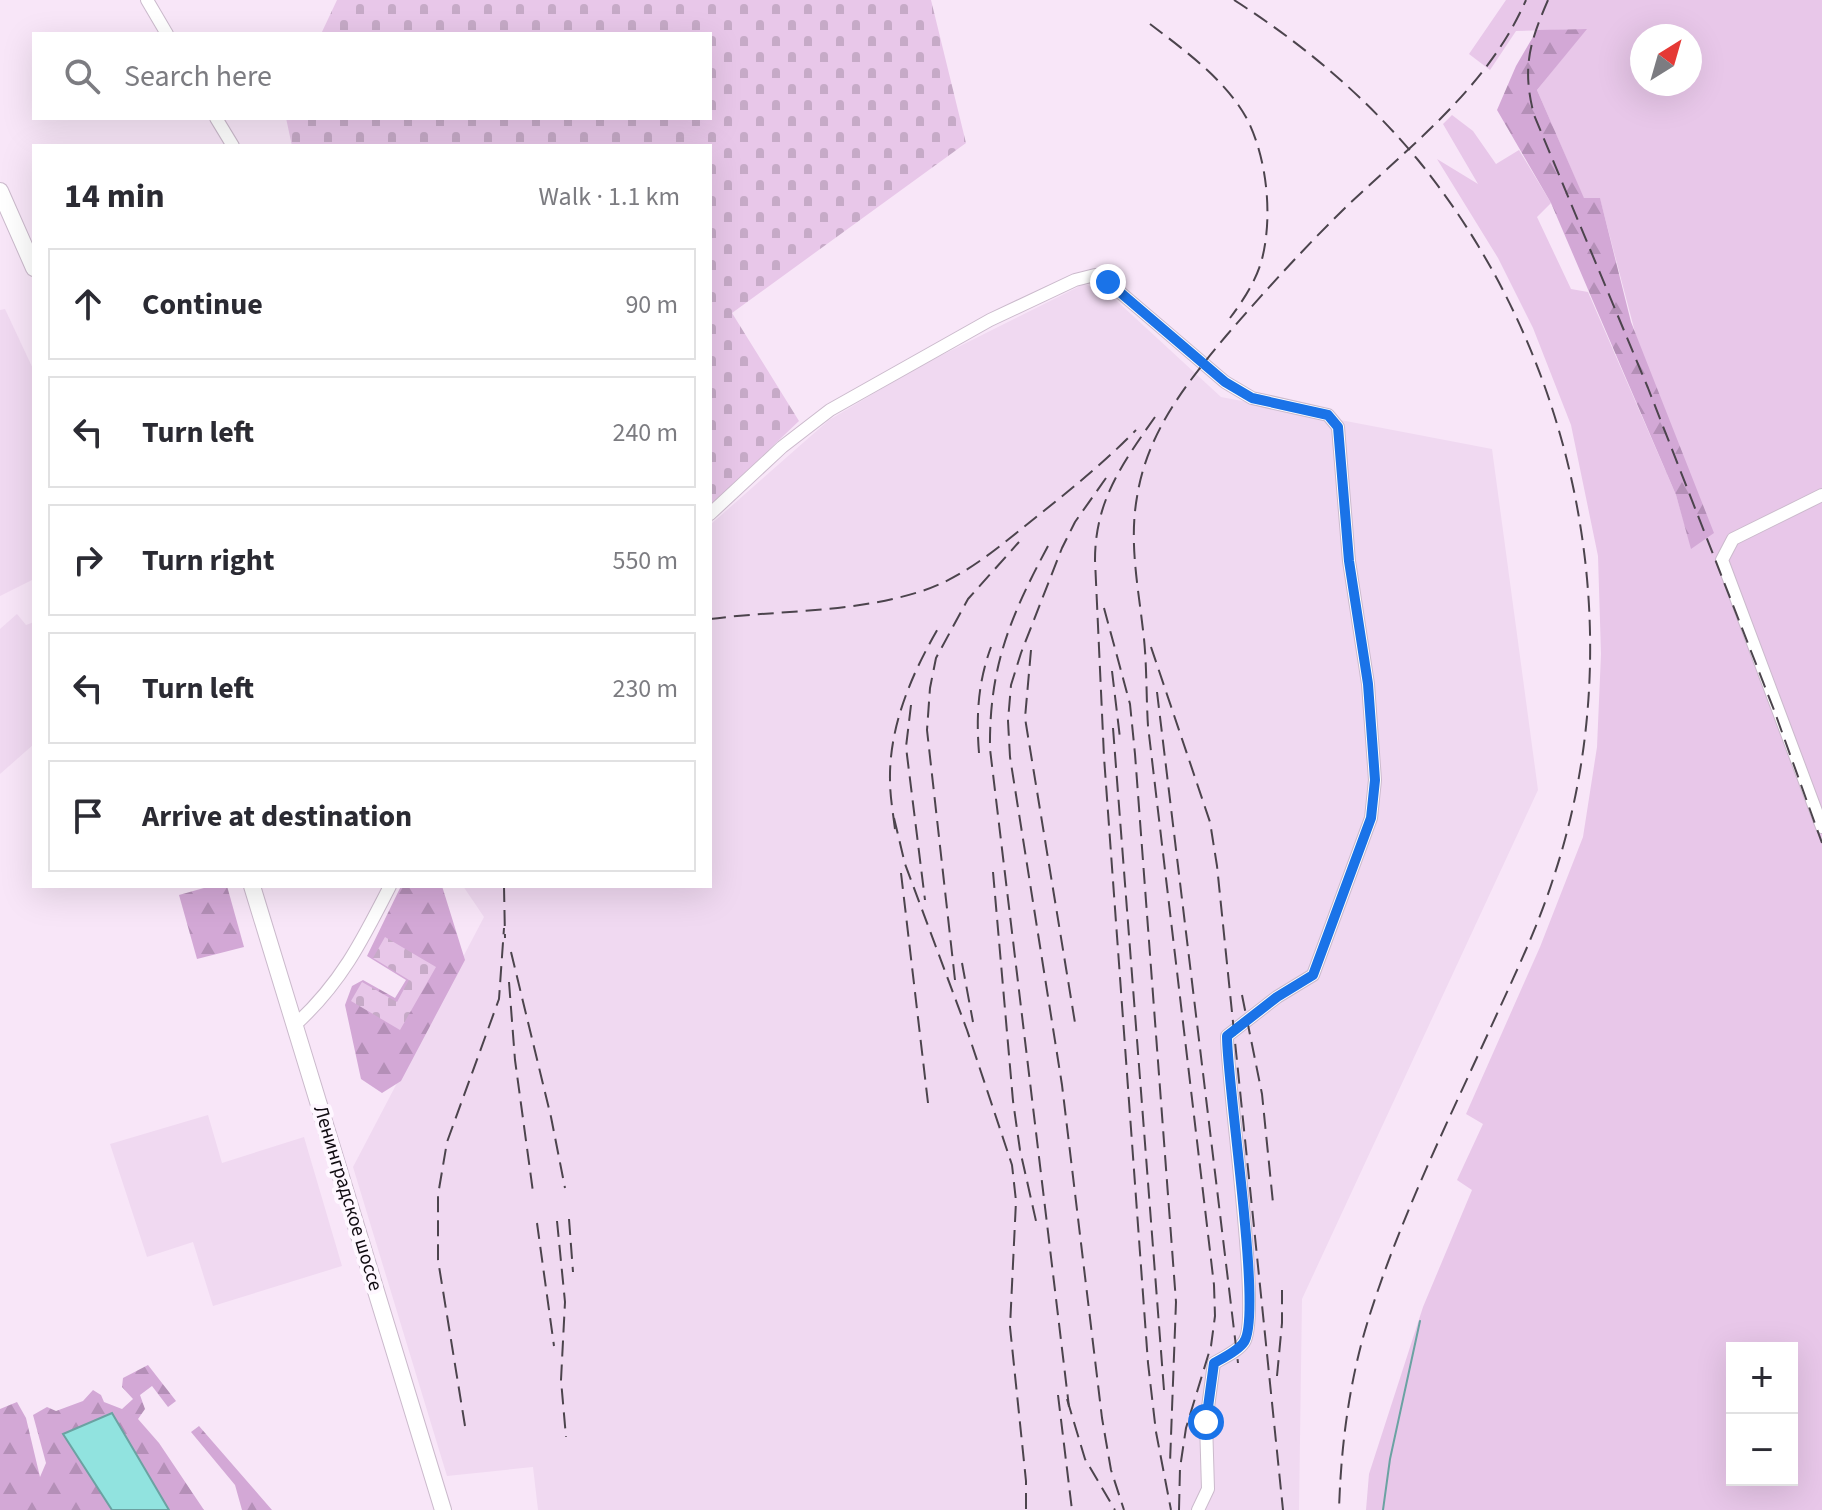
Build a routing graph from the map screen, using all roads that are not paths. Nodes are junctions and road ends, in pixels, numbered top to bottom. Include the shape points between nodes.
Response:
1 (147, 0) edge
2 (166, 32) edge
3 (217, 120) edge
4 (232, 144) edge
5 (0, 191) edge
6 (32, 263) edge
7 (1822, 495) edge
8 (712, 512) edge
9 (1822, 827) edge
10 (253, 888) edge
11 (389, 888) edge
12 (295, 1025) junction
13 (443, 1510) edge
14 (1198, 1510) edge

1 - 2 street
3 - 4 street
5 - 6 main road
7 - 9 street via 1733,539 1722,560
8 - 14 street via 830,410 990,320 1095,275 1225,382 1252,398 1328,415 1338,427 1349,561 1368,684 1375,780 1371,818 1313,975 1227,1036 1250,1328 1243,1344 1214,1363 1206,1422 1208,1489
10 - 12 main road, Ленинградское шоссе
11 - 12 street via 352,959 321,1002
12 - 13 main road, Ленинградское шоссе

